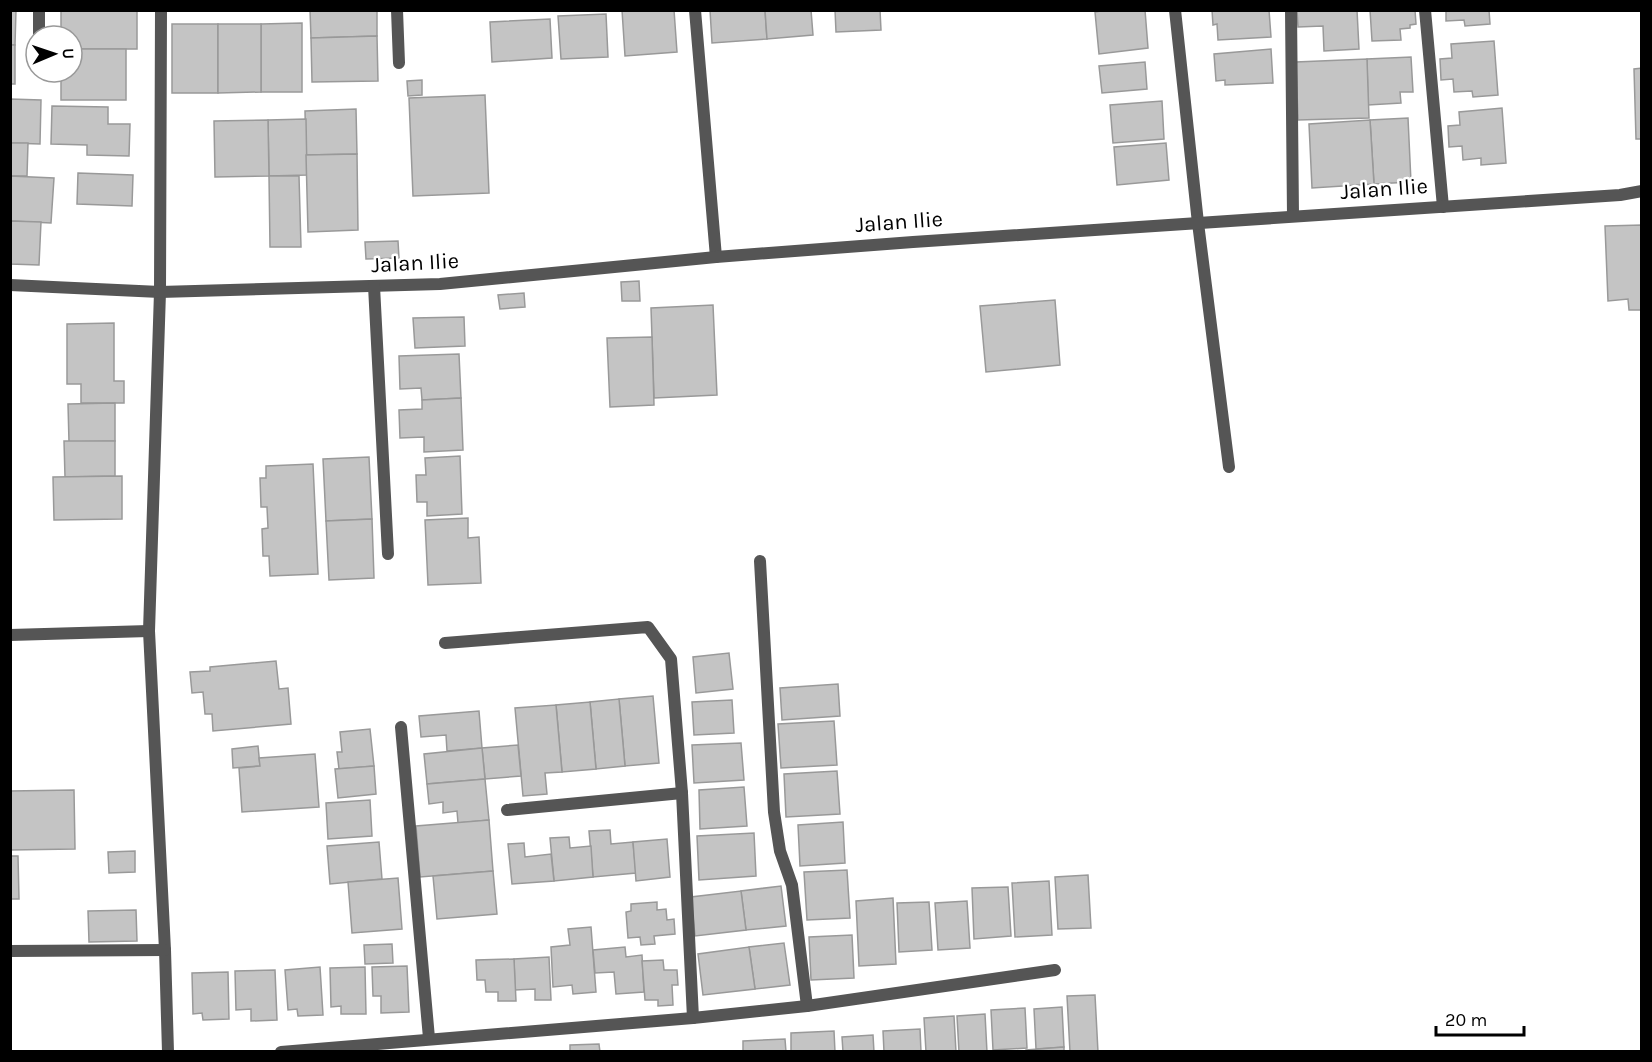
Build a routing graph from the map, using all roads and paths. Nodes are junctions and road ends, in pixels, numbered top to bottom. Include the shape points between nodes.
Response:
1 (161, 10) edge
2 (397, 10) edge
3 (695, 10) edge
4 (1175, 10) edge
5 (1291, 10) edge
6 (1425, 10) edge
7 (399, 63) dead end
8 (1641, 191) edge
9 (1443, 207) junction
10 (1293, 216) junction
11 (1198, 223) junction
12 (716, 257) junction
13 (10, 285) edge
14 (374, 286) junction
15 (160, 292) junction
16 (1228, 467) dead end
17 (388, 554) dead end
18 (760, 561) dead end
19 (150, 631) junction
20 (10, 635) edge
21 (445, 644) dead end
22 (402, 727) dead end
23 (682, 792) junction
24 (507, 810) dead end
25 (165, 950) junction
26 (10, 951) edge
27 (1056, 970) dead end
28 (807, 1006) junction
29 (693, 1018) junction
30 (429, 1038) junction
31 (168, 1052) edge
32 (281, 1052) edge

1 - 15 street
2 - 7 street
3 - 12 street
4 - 11 street
5 - 10 street
6 - 9 street
8 - 9 street, Jalan Ilie
9 - 10 street, Jalan Ilie
10 - 11 street, Jalan Ilie
11 - 12 street, Jalan Ilie
11 - 16 street
12 - 14 street, Jalan Ilie via 440,284
13 - 15 street, Jalan Ilie
14 - 15 street, Jalan Ilie
14 - 17 street
15 - 19 street
18 - 28 street via 774,812 780,851 792,885
19 - 20 street
19 - 25 street
21 - 23 street via 648,627 671,659
22 - 30 street
23 - 24 street
23 - 29 street
25 - 26 street
25 - 31 street
27 - 28 street
28 - 29 street
29 - 30 street
30 - 32 street

